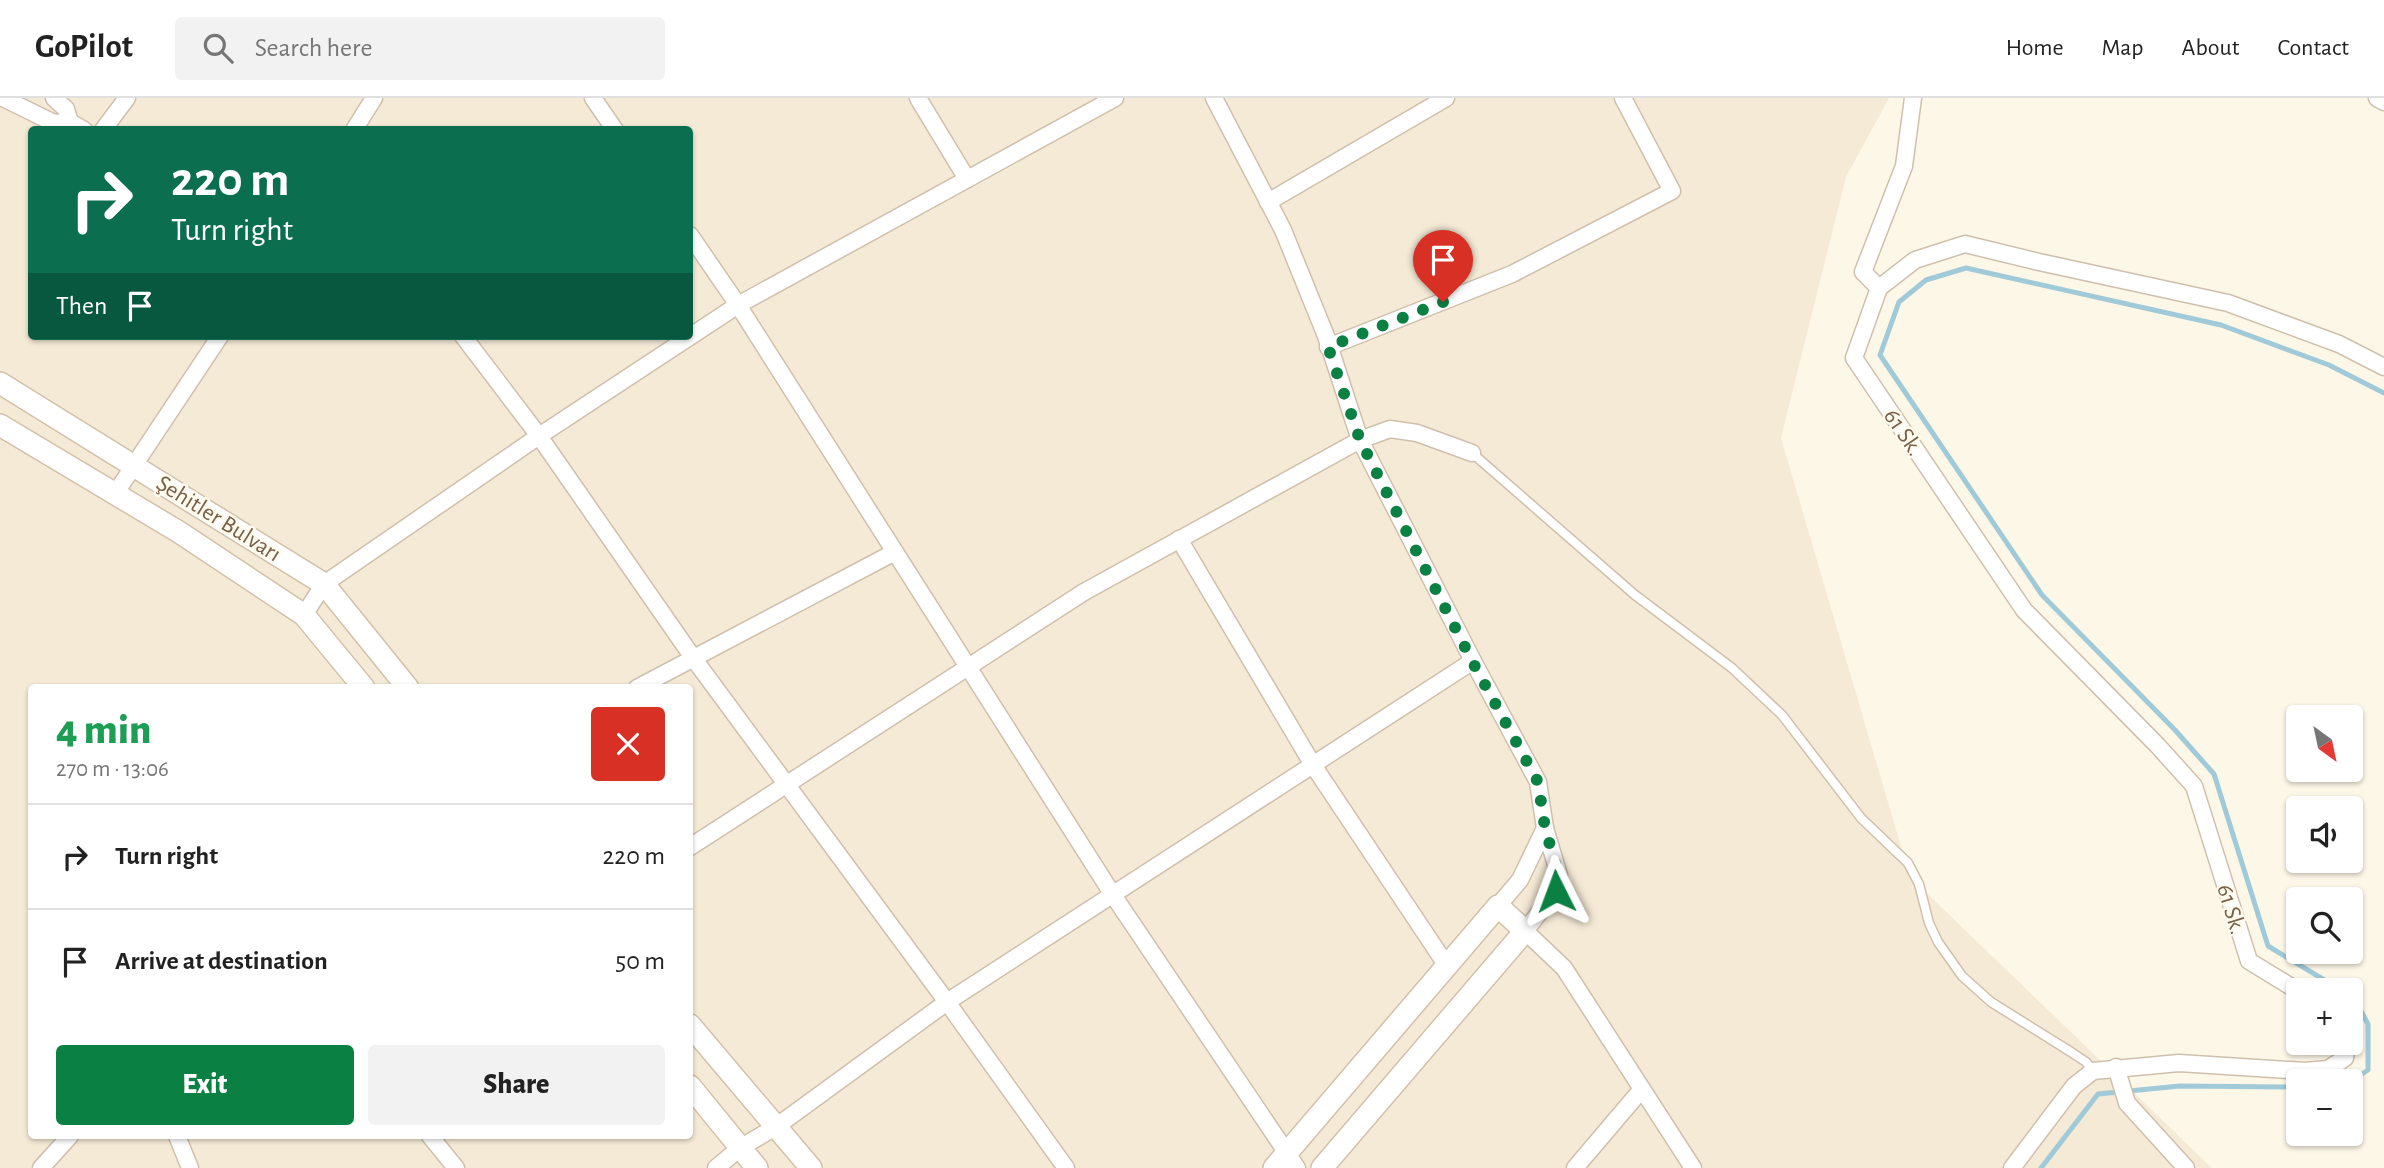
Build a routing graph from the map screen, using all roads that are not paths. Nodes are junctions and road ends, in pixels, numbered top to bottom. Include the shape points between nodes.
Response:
1 (3, 98) edge
2 (54, 98) edge
3 (127, 98) edge
4 (374, 98) edge
5 (593, 98) edge
6 (918, 98) edge
7 (1115, 98) edge
8 (1214, 98) edge
9 (1446, 98) edge
10 (1623, 98) edge
11 (1913, 98) edge
12 (2377, 98) edge
13 (2384, 102) edge
14 (77, 126) edge
15 (106, 126) edge
16 (356, 126) edge
17 (612, 126) edge
18 (967, 179) junction
19 (1268, 202) junction
20 (693, 240) edge
21 (1879, 288) junction
22 (738, 305) junction
23 (693, 334) edge
24 (217, 340) edge
25 (466, 340) edge
26 (685, 340) edge
27 (1328, 347) junction
28 (2384, 367) edge
29 (0, 383) edge
30 (0, 425) edge
31 (538, 436) junction
32 (1360, 440) junction
33 (1472, 453) joint
34 (135, 464) junction
35 (115, 494) junction
36 (1179, 539) junction
37 (895, 552) junction
38 (324, 584) junction
39 (304, 615) junction
40 (694, 659) junction
41 (1472, 661) junction
42 (969, 667) junction
43 (361, 684) edge
44 (405, 684) edge
45 (645, 684) edge
46 (1313, 765) junction
47 (787, 784) junction
48 (1545, 828) junction
49 (693, 845) edge
50 (1113, 894) junction
51 (1498, 906) junction
52 (1525, 931) junction
53 (1447, 966) junction
54 (2286, 984) edge
55 (947, 1002) junction
56 (693, 1028) edge
57 (2345, 1055) edge
58 (2093, 1070) junction
59 (2117, 1070) junction
60 (1642, 1088) junction
61 (693, 1090) edge
62 (777, 1126) junction
63 (67, 1139) edge
64 (180, 1139) edge
65 (432, 1139) edge
66 (740, 1148) junction
67 (1286, 1163) edge
68 (41, 1168) edge
69 (190, 1168) edge
70 (456, 1168) edge
71 (716, 1168) edge
72 (757, 1168) edge
73 (811, 1168) edge
74 (1066, 1168) edge
75 (1322, 1168) edge
76 (1575, 1168) edge
77 (1693, 1168) edge
78 (2012, 1168) edge
79 (2186, 1168) edge

1 - 14 street via 54,123
2 - 14 street
3 - 15 street
4 - 16 street
5 - 17 street
6 - 18 street
7 - 18 street
8 - 19 street
9 - 19 street
10 - 27 street via 1672,191 1512,274
11 - 21 street via 1904,166 1863,272
12 - 13 street
18 - 22 street
19 - 27 street
20 - 22 street
21 - 28 street via 1915,260 1965,244 2228,303 2339,344
21 - 54 street, 61 Sk. via 1854,358 2024,610 2194,786 2249,961
22 - 23 street
22 - 37 street
24 - 34 street
25 - 31 street
26 - 31 street
27 - 32 street
29 - 34 main road, Şehitler Bulvarı
30 - 35 main road, Şehitler Bulvarı
31 - 38 street
31 - 40 street
32 - 33 street via 1390,429 1417,433
32 - 36 street
32 - 41 street
33 - 58 lane via 1635,595 1732,668 1782,715 1861,818 1908,863 1933,933 1962,976 1991,1002
34 - 35 street
34 - 38 main road, Şehitler Bulvarı
35 - 39 main road, Şehitler Bulvarı
36 - 42 street via 1084,592
36 - 46 street
37 - 40 street
37 - 42 street
38 - 39 street
38 - 44 main road, Şehitler Bulvarı
39 - 43 main road, Şehitler Bulvarı
40 - 45 street
40 - 47 street
41 - 46 street
41 - 48 street via 1538,782
42 - 47 street
42 - 50 street
46 - 50 street
46 - 53 street
47 - 49 street
47 - 55 street
48 - 51 street via 1520,880
48 - 52 street via 1559,876 1556,891
50 - 55 street
50 - 67 street
51 - 52 main road
51 - 53 main road
52 - 60 street via 1564,968
52 - 75 main road
53 - 67 main road
55 - 62 street
55 - 74 street
56 - 62 main road
57 - 59 street via 2328,1069 2305,1071 2179,1063
58 - 59 street
58 - 78 street via 2074,1086
59 - 79 street via 2127,1103
60 - 76 street
60 - 77 street
61 - 66 main road
62 - 66 street
62 - 73 main road
63 - 68 street
64 - 69 street
65 - 70 street
66 - 71 street
66 - 72 main road

